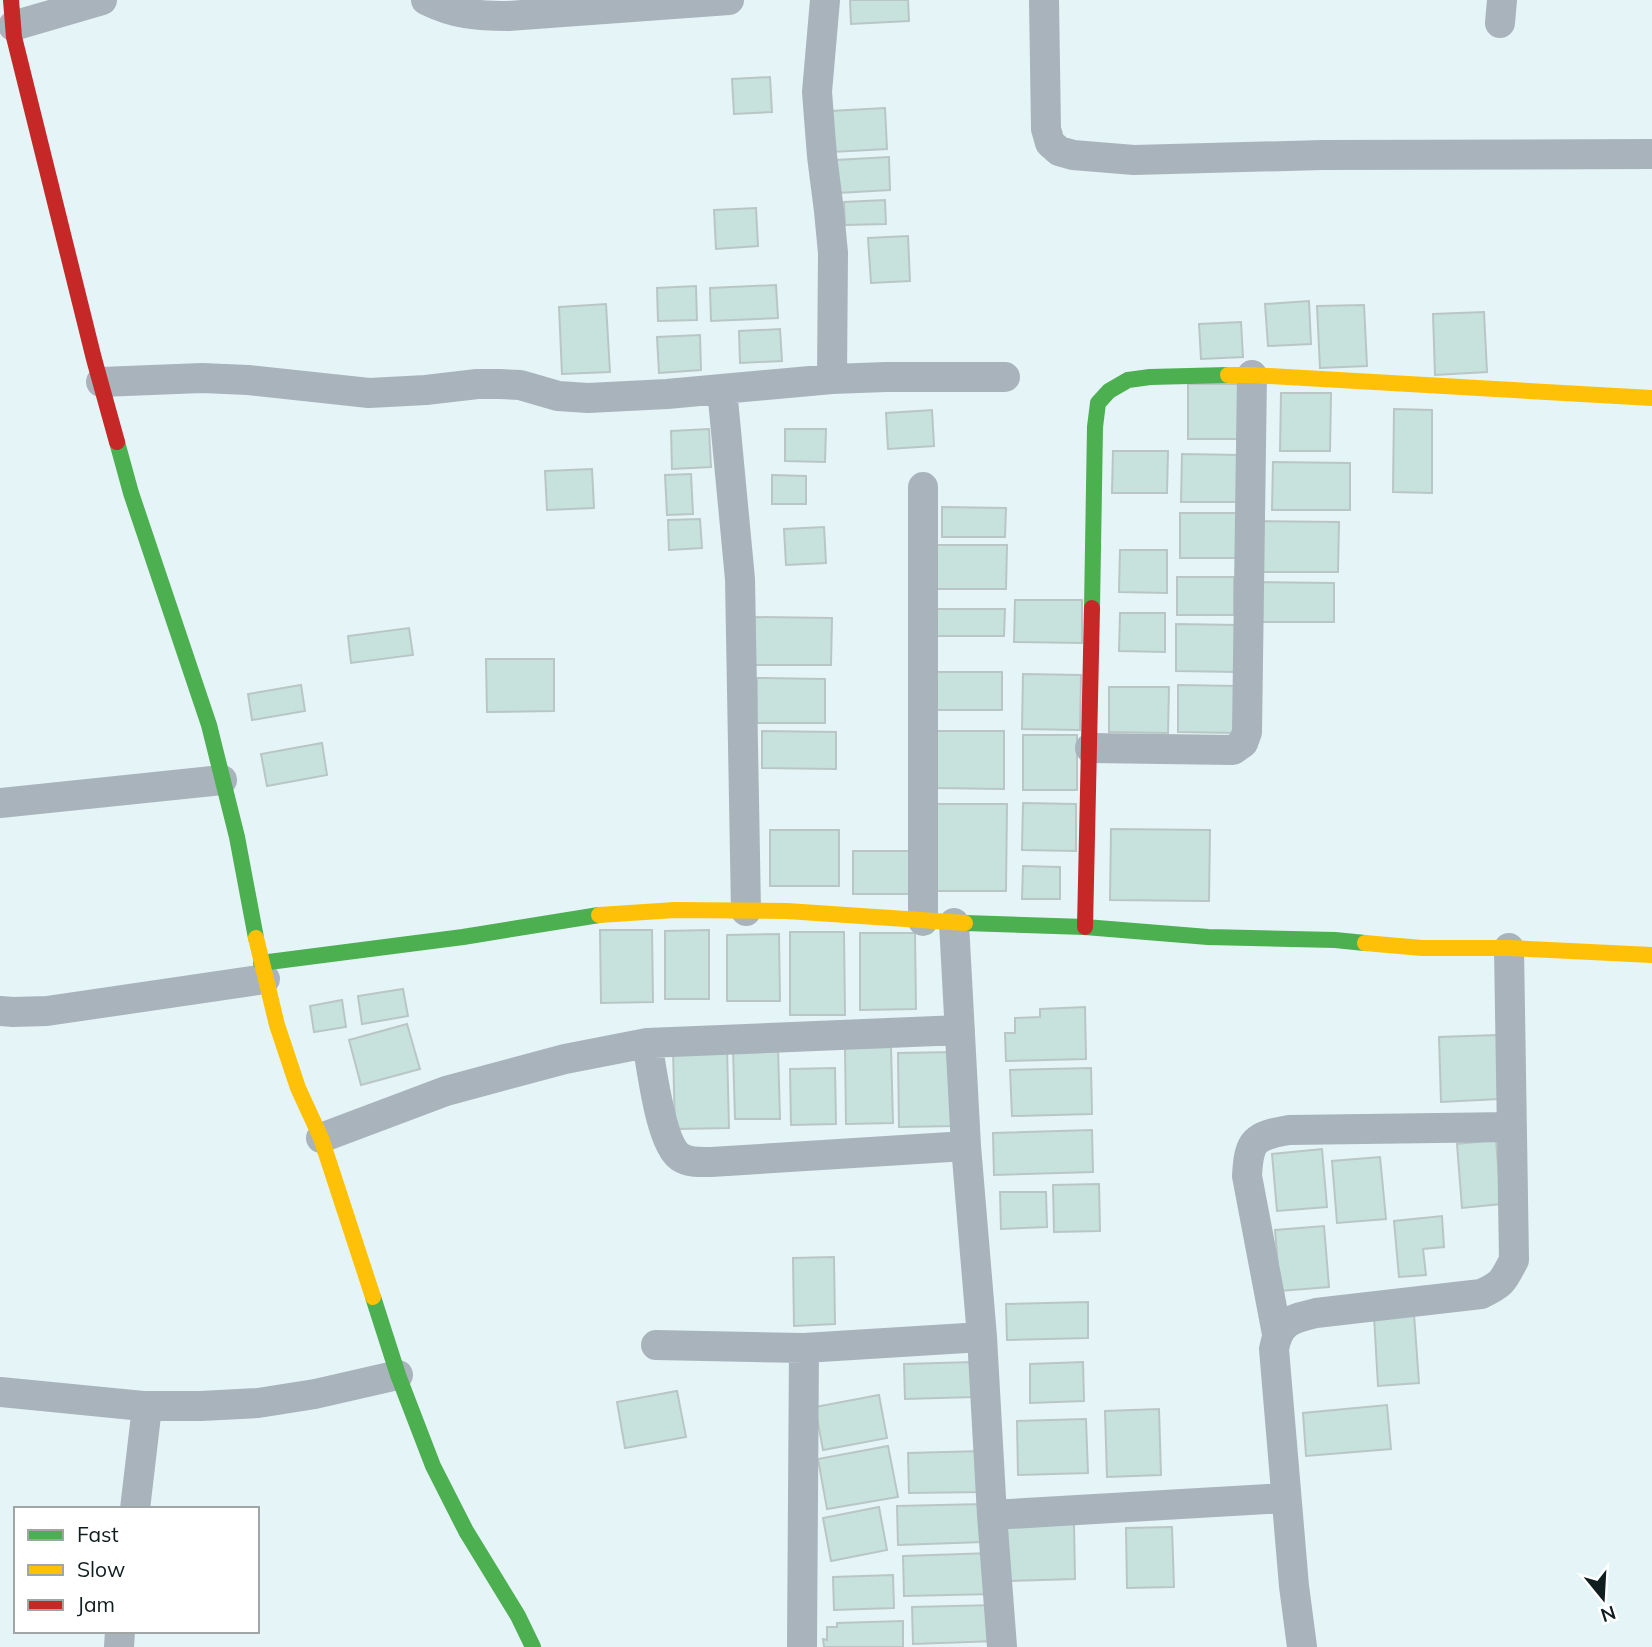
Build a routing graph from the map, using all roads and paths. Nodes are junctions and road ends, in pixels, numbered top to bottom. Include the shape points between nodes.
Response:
1 (102, 0) edge
2 (426, 0) edge
3 (729, 0) edge
4 (825, 0) edge
5 (1044, 0) edge
6 (12, 13) edge
7 (1652, 154) edge
8 (1251, 374) junction
9 (1005, 377) dead end
10 (832, 379) junction
11 (101, 382) junction
12 (722, 388) junction
13 (1652, 398) edge
14 (923, 487) dead end
15 (1090, 748) junction
16 (222, 780) junction
17 (0, 803) edge
18 (746, 911) junction
19 (923, 921) junction
20 (954, 923) junction
21 (1085, 927) junction
22 (1509, 948) junction
23 (1652, 955) edge
24 (263, 971) junction
25 (0, 1011) edge
26 (960, 1030) junction
27 (647, 1043) junction
28 (1512, 1127) junction
29 (321, 1138) junction
30 (966, 1146) junction
31 (1277, 1334) junction
32 (982, 1337) junction
33 (656, 1345) dead end
34 (804, 1349) junction
35 (398, 1375) junction
36 (0, 1392) edge
37 (147, 1407) junction
38 (1286, 1498) junction
39 (135, 1507) edge
40 (992, 1515) junction
41 (533, 1647) edge
42 (802, 1647) edge
43 (1002, 1647) edge
44 (1302, 1647) edge

1 - 6 street
2 - 3 street via 475,16 508,16
4 - 10 street via 817,92 833,253
5 - 7 street via 1046,129 1050,143 1073,155 1134,160
6 - 11 street via 17,51
8 - 13 street
8 - 15 street via 1128,380 1098,403
8 - 15 street via 1247,732 1243,743 1233,750
9 - 10 street
10 - 12 street
11 - 12 street via 202,378 369,393 500,384 588,398
11 - 16 street via 131,493 209,725
12 - 18 street via 740,579
14 - 19 street
15 - 21 street
16 - 17 street
16 - 24 street
18 - 19 street
18 - 24 street via 602,915
19 - 20 street
20 - 21 street
20 - 26 street
21 - 22 street via 1422,948
22 - 23 street
22 - 28 street
24 - 25 street via 47,1011
24 - 29 street via 298,1088
26 - 27 street
26 - 30 street
27 - 29 street via 446,1091
27 - 30 street via 664,1131 671,1148 692,1162
28 - 31 street via 1514,1260 1497,1286 1480,1294 1315,1313 1298,1317
28 - 31 street via 1289,1130 1268,1133 1254,1142 1247,1176
29 - 35 street
30 - 32 street
31 - 38 street via 1274,1349
32 - 34 street
32 - 40 street
33 - 34 street
34 - 42 street
35 - 37 street via 258,1403
35 - 41 street via 433,1466
36 - 37 street
37 - 39 street
38 - 40 street
38 - 44 street
40 - 43 street

